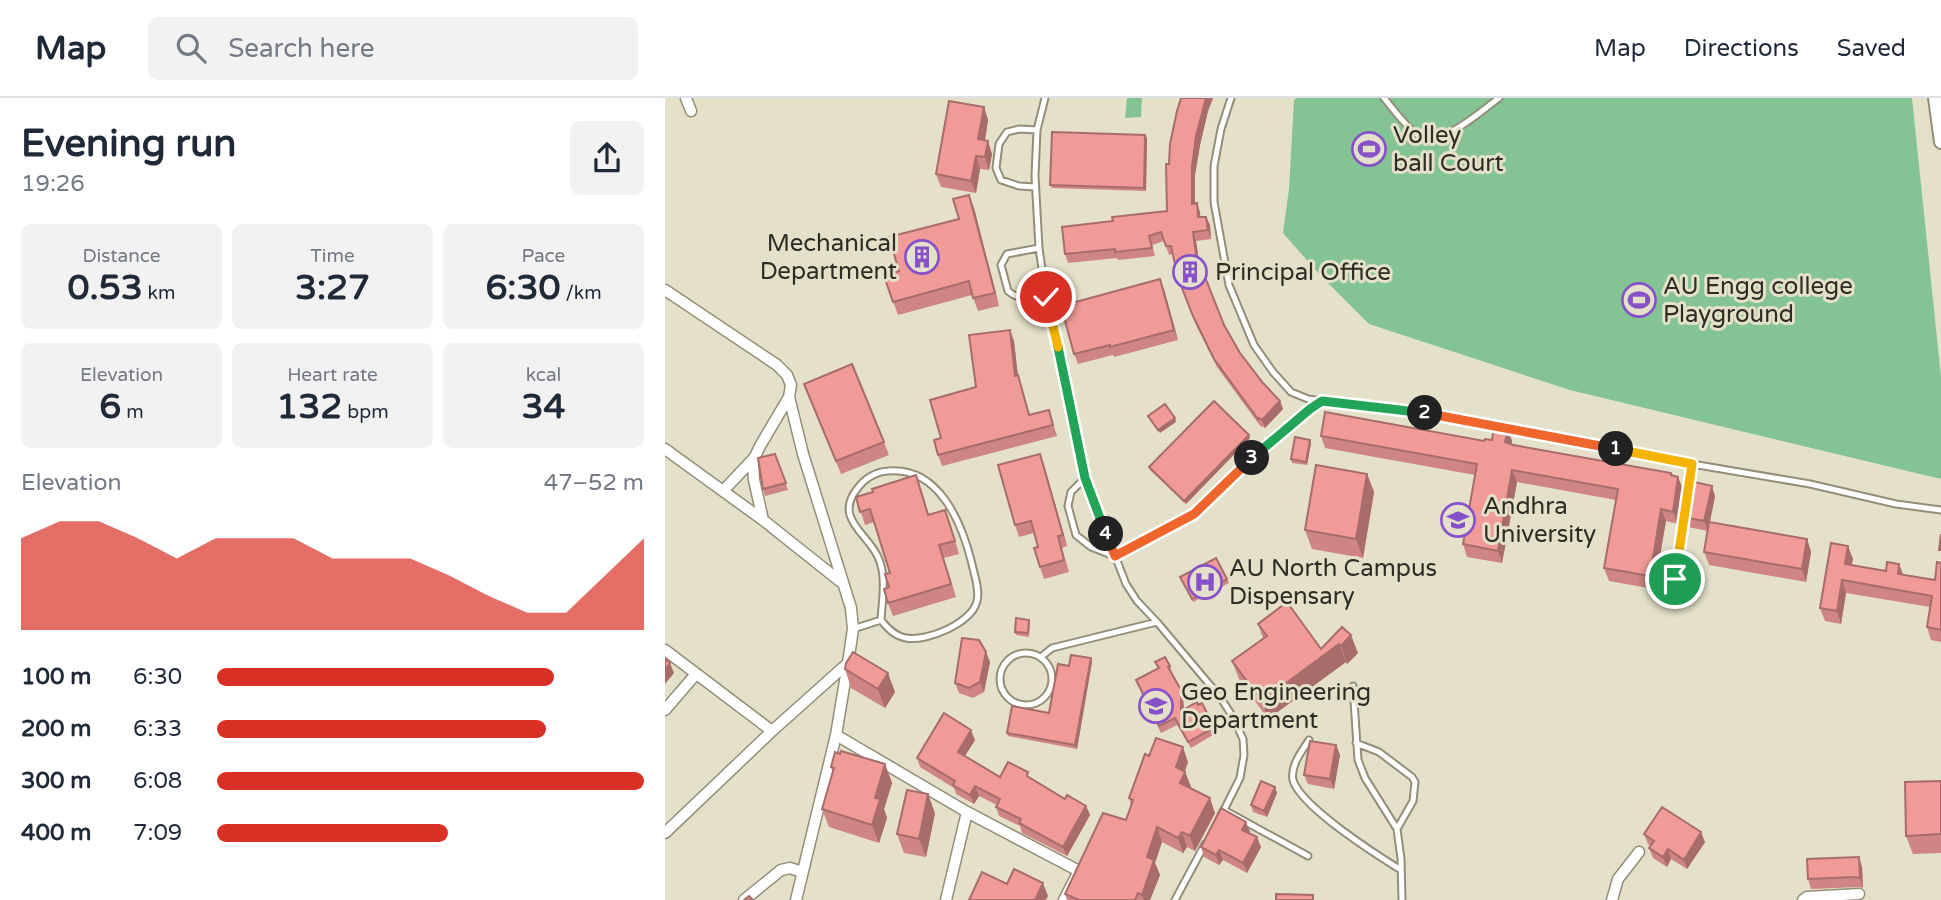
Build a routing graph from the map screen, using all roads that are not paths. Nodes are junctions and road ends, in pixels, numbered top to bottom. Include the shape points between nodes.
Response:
1 (686, 98) edge
2 (1045, 98) edge
3 (1231, 98) edge
4 (1384, 98) edge
5 (1499, 98) edge
6 (1935, 98) edge
7 (691, 111) dead end
8 (1037, 130) junction
9 (1941, 142) edge
10 (1035, 187) junction
11 (1039, 248) junction
12 (665, 290) edge
13 (1046, 297) junction
14 (789, 397) junction
15 (1322, 401) junction
16 (665, 449) edge
17 (755, 456) junction
18 (1692, 464) junction
19 (1085, 478) junction
20 (723, 491) junction
21 (1941, 510) edge
22 (763, 520) junction
23 (1115, 556) junction
24 (1675, 579) dead end
25 (843, 584) junction
26 (882, 601) junction
27 (888, 607) edge
28 (881, 620) junction
29 (1157, 622) junction
30 (853, 629) junction
31 (665, 650) edge
32 (1041, 657) junction
33 (848, 663) junction
34 (696, 674) junction
35 (1353, 686) dead end
36 (1212, 687) junction
37 (1189, 692) dead end
38 (665, 710) edge
39 (772, 731) junction
40 (836, 735) junction
41 (1309, 740) edge
42 (1356, 743) junction
43 (1224, 810) junction
44 (967, 812) junction
45 (1220, 818) edge
46 (1397, 829) junction
47 (665, 834) edge
48 (1210, 834) edge
49 (1639, 852) dead end
50 (1308, 856) dead end
51 (1085, 859) edge
52 (1401, 870) junction
53 (1079, 871) junction
54 (802, 872) junction
55 (1859, 894) dead end
56 (744, 900) edge
57 (796, 900) edge
58 (946, 900) edge
59 (1064, 900) edge
60 (1175, 900) edge
61 (1402, 900) edge
62 (1612, 900) edge
63 (1803, 900) edge

1 - 7 street
2 - 8 lane
3 - 15 lane via 1214,166 1214,202 1229,285 1254,345 1273,372 1291,392
4 - 5 lane via 1419,135 1430,139 1443,136
6 - 9 street
8 - 10 lane
8 - 10 lane via 1007,132 999,144 996,168 1002,180
10 - 11 lane
11 - 13 lane
11 - 13 lane via 1007,254 1001,265 1007,291 1013,296
12 - 14 street via 777,365 791,384
13 - 19 lane
14 - 17 street
14 - 25 street
15 - 18 lane via 1444,416
15 - 23 lane via 1194,514
16 - 20 street
17 - 20 street
17 - 22 street via 754,480
18 - 21 lane
18 - 24 lane
19 - 23 lane
19 - 23 lane via 1072,492 1068,506 1076,535
20 - 22 street
22 - 25 street
23 - 29 lane via 1126,584
25 - 30 street
26 - 27 lane
26 - 28 lane
26 - 28 lane via 879,558 856,528 849,505 864,479 899,470 930,484 957,518 978,600 963,620 916,639 891,632
28 - 30 lane
29 - 32 lane via 1052,649
29 - 36 lane
30 - 33 street
31 - 34 street
32 - 32 lane via 1053,679 1047,695 1032,704 1015,702 1003,691 1003,666 1016,654
33 - 39 street
33 - 40 street
34 - 38 street
34 - 39 street
35 - 42 lane
36 - 37 lane via 1195,695
36 - 43 lane via 1243,739 1240,778
39 - 47 street
40 - 44 street
40 - 54 street
41 - 52 lane via 1294,768 1293,779 1300,792 1340,829
42 - 46 lane via 1365,778
42 - 46 lane via 1379,752 1415,782 1413,801
43 - 45 lane
43 - 50 lane
44 - 53 street
44 - 58 street
46 - 52 lane
48 - 60 lane
49 - 62 street via 1618,878
51 - 53 street
52 - 61 lane
53 - 59 street
54 - 56 street via 781,870
54 - 57 street
55 - 63 street

